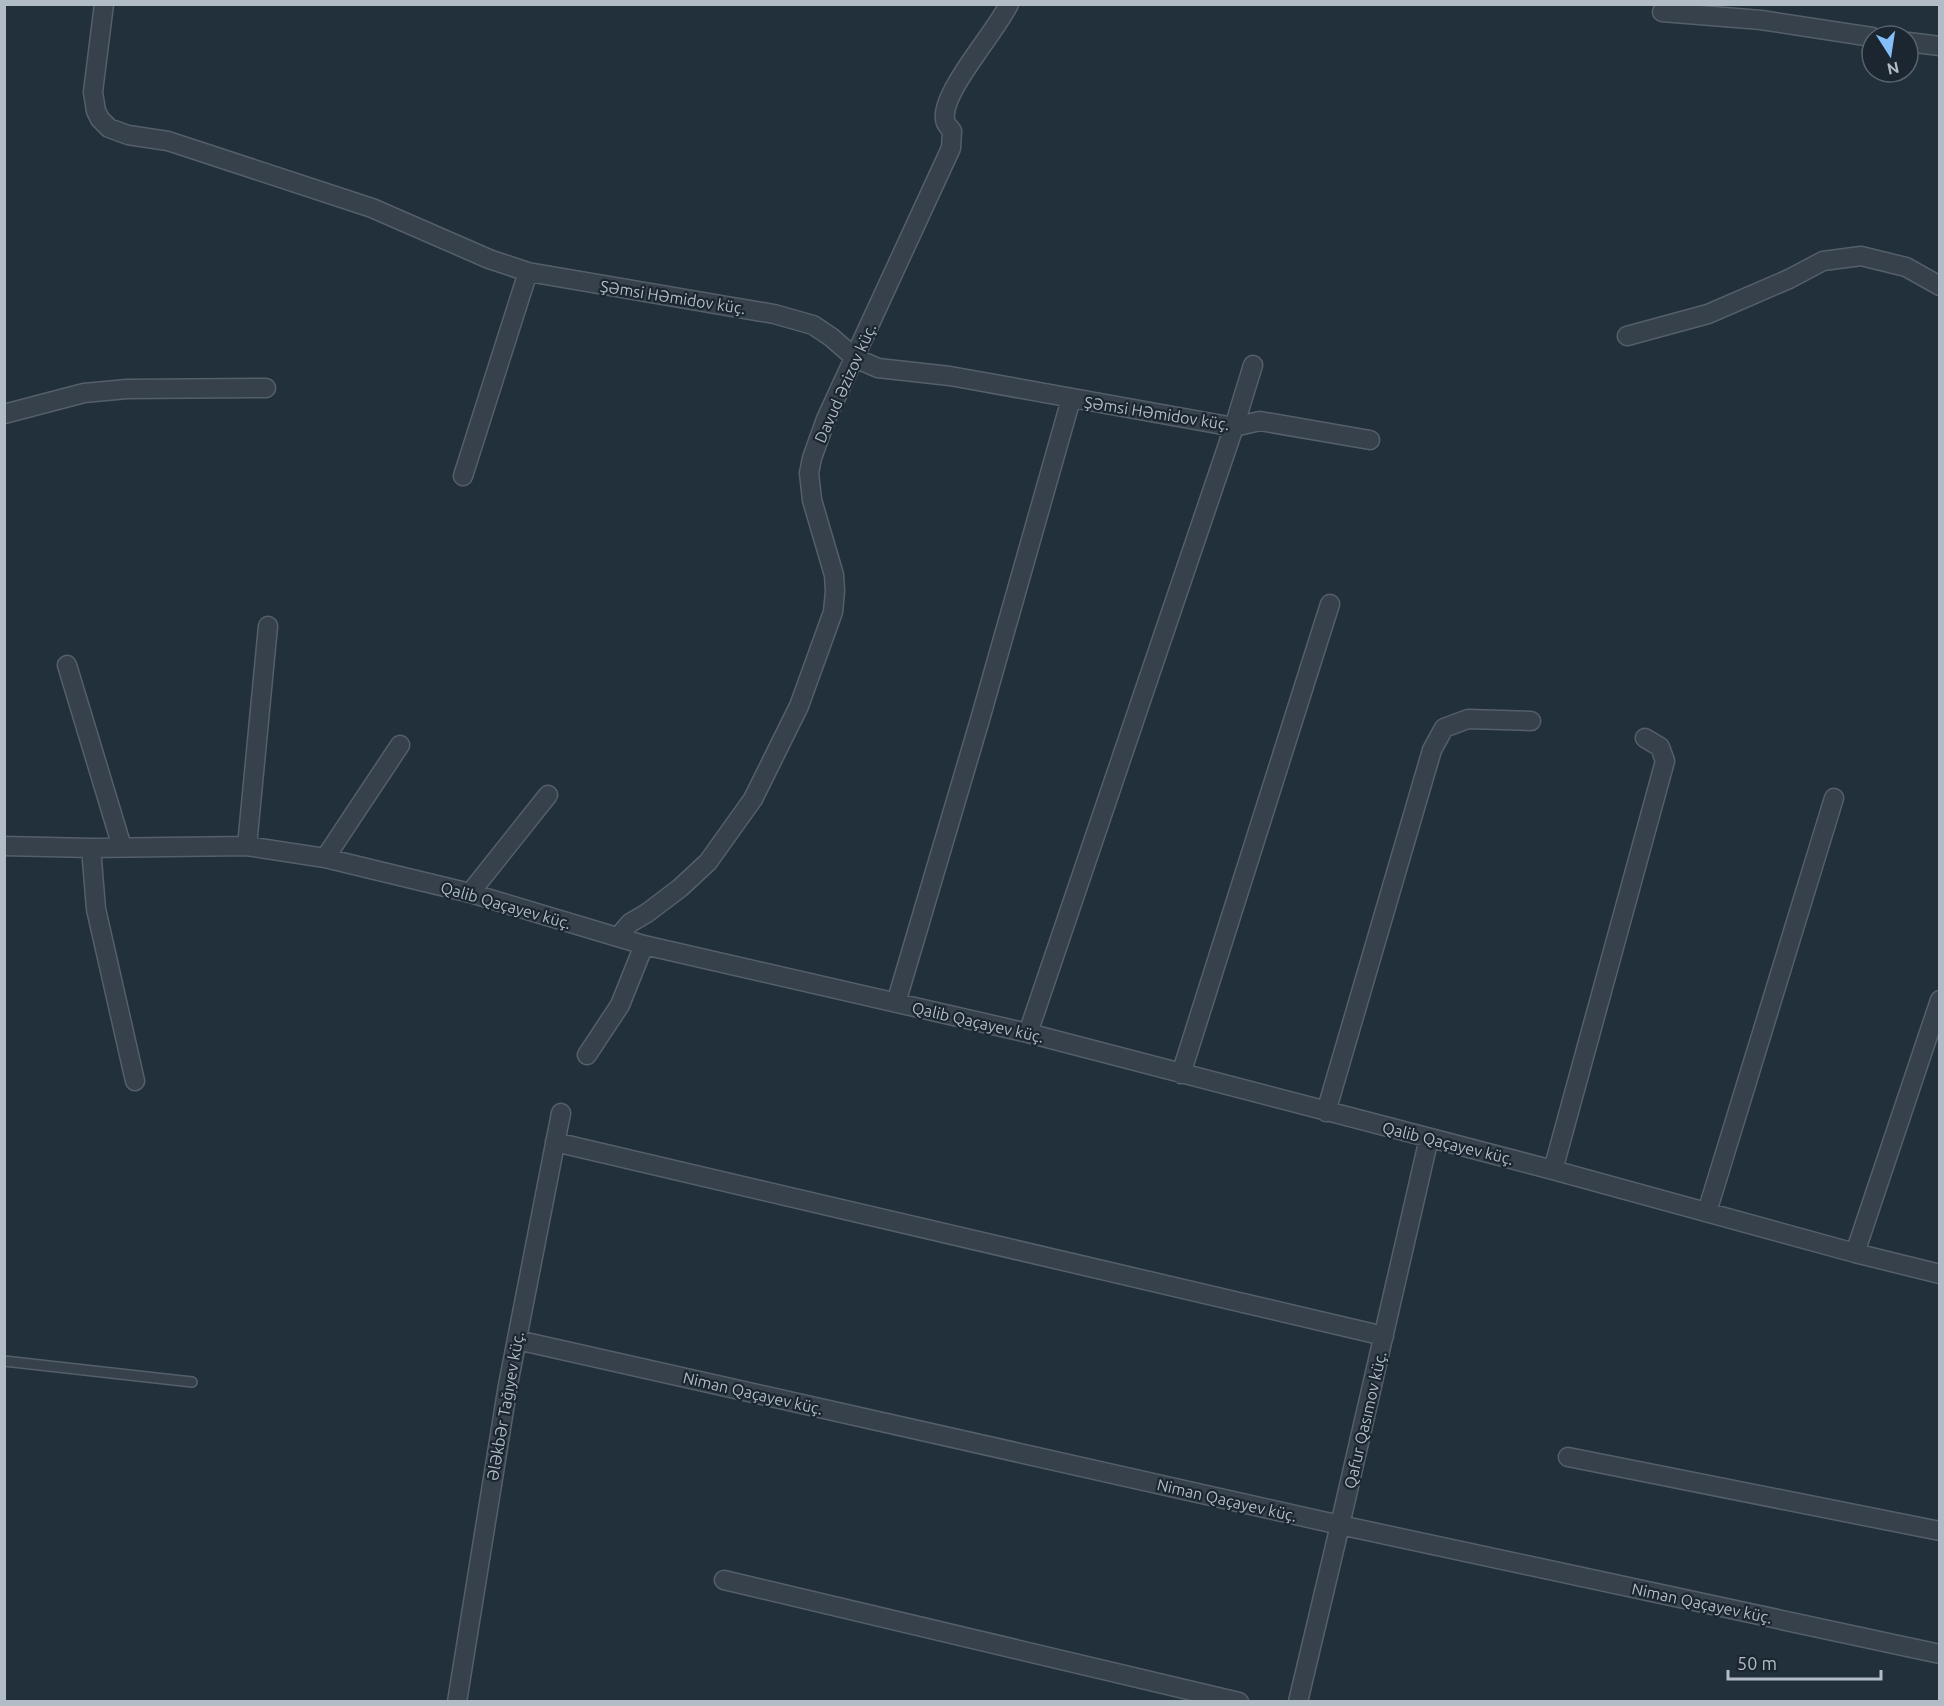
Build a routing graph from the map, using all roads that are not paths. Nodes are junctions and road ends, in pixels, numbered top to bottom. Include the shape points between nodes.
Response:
1 (104, 4) edge
2 (1009, 4) edge
3 (1662, 12) dead end
4 (1860, 35) edge
5 (1920, 44) edge
6 (1940, 46) edge
7 (528, 272) junction
8 (1940, 286) edge
9 (1627, 336) dead end
10 (855, 358) junction
11 (1253, 365) dead end
12 (266, 388) dead end
13 (1071, 399) junction
14 (4, 414) edge
15 (1234, 427) junction
16 (1370, 440) dead end
17 (463, 476) dead end
18 (1330, 604) dead end
19 (268, 627) dead end
20 (67, 665) dead end
21 (1531, 721) dead end
22 (1645, 738) dead end
23 (399, 745) dead end
24 (548, 795) dead end
25 (1834, 798) dead end
26 (4, 846) edge
27 (247, 846) junction
28 (122, 847) junction
29 (91, 848) junction
30 (325, 858) junction
31 (470, 893) junction
32 (618, 936) junction
33 (644, 945) junction
34 (1940, 1000) edge
35 (896, 1003) junction
36 (1028, 1033) junction
37 (587, 1055) dead end
38 (1181, 1074) junction
39 (135, 1081) dead end
40 (1326, 1112) junction
41 (561, 1113) dead end
42 (1429, 1138) junction
43 (555, 1142) junction
44 (1552, 1170) junction
45 (1707, 1212) junction
46 (1855, 1254) junction
47 (1940, 1274) edge
48 (1384, 1336) junction
49 (517, 1340) junction
50 (4, 1361) edge
51 (192, 1382) dead end
52 (1568, 1458) dead end
53 (1340, 1525) junction
54 (1940, 1531) edge
55 (724, 1580) dead end
56 (1940, 1654) edge
57 (457, 1701) edge
58 (1239, 1701) edge
59 (1298, 1701) edge

1 - 7 street, Şəmsi Həmidov küç. via 93,92 96,111 109,128 168,141 372,208
2 - 10 street, Davud Əzizov küç. via 957,82 946,106 944,118 952,131 951,148
3 - 4 street via 1761,20
5 - 6 street
7 - 10 street, Şəmsi Həmidov küç. via 774,314 813,325
7 - 17 street
8 - 9 street via 1906,267 1861,256 1823,261 1707,314
10 - 13 street, Şəmsi Həmidov küç. via 878,368 950,376
10 - 32 street, Davud Əzizov küç. via 826,419 809,473 835,591 833,612 799,706 753,800 708,862
11 - 15 street
12 - 14 street via 84,393
13 - 15 street, Şəmsi Həmidov küç.
13 - 35 street
15 - 16 street, Şəmsi Həmidov küç. via 1260,421
15 - 36 street
18 - 38 street
19 - 27 street
20 - 28 street
21 - 40 street via 1468,718 1444,728 1432,750
22 - 44 street via 1660,747 1665,761
23 - 30 street
24 - 31 street
25 - 45 street
26 - 29 street, Qalib Qaçayev küç.
27 - 28 street, Qalib Qaçayev küç.
27 - 30 street, Qalib Qaçayev küç.
28 - 29 street, Qalib Qaçayev küç.
29 - 39 street via 96,909
30 - 31 street, Qalib Qaçayev küç.
31 - 32 street, Qalib Qaçayev küç.
32 - 33 street, Qalib Qaçayev küç.
33 - 35 street, Qalib Qaçayev küç.
33 - 37 street via 620,1005
34 - 46 street
35 - 36 street, Qalib Qaçayev küç.
36 - 38 street, Qalib Qaçayev küç.
38 - 40 street, Qalib Qaçayev küç.
40 - 42 street, Qalib Qaçayev küç.
41 - 43 street, Ələkbər Tağıyev küç.
42 - 44 street, Qalib Qaçayev küç.
42 - 48 street, Qafur Qasımov küç.
43 - 48 street
43 - 49 street, Ələkbər Tağıyev küç.
44 - 45 street, Qalib Qaçayev küç.
45 - 46 street, Qalib Qaçayev küç.
46 - 47 street, Qalib Qaçayev küç.
48 - 53 street, Qafur Qasımov küç.
49 - 53 street, Niman Qaçayev küç.
49 - 57 street, Ələkbər Tağıyev küç.
50 - 51 lane
52 - 54 street
53 - 56 street, Niman Qaçayev küç.
53 - 59 street, Qafur Qasımov küç.
55 - 58 street

